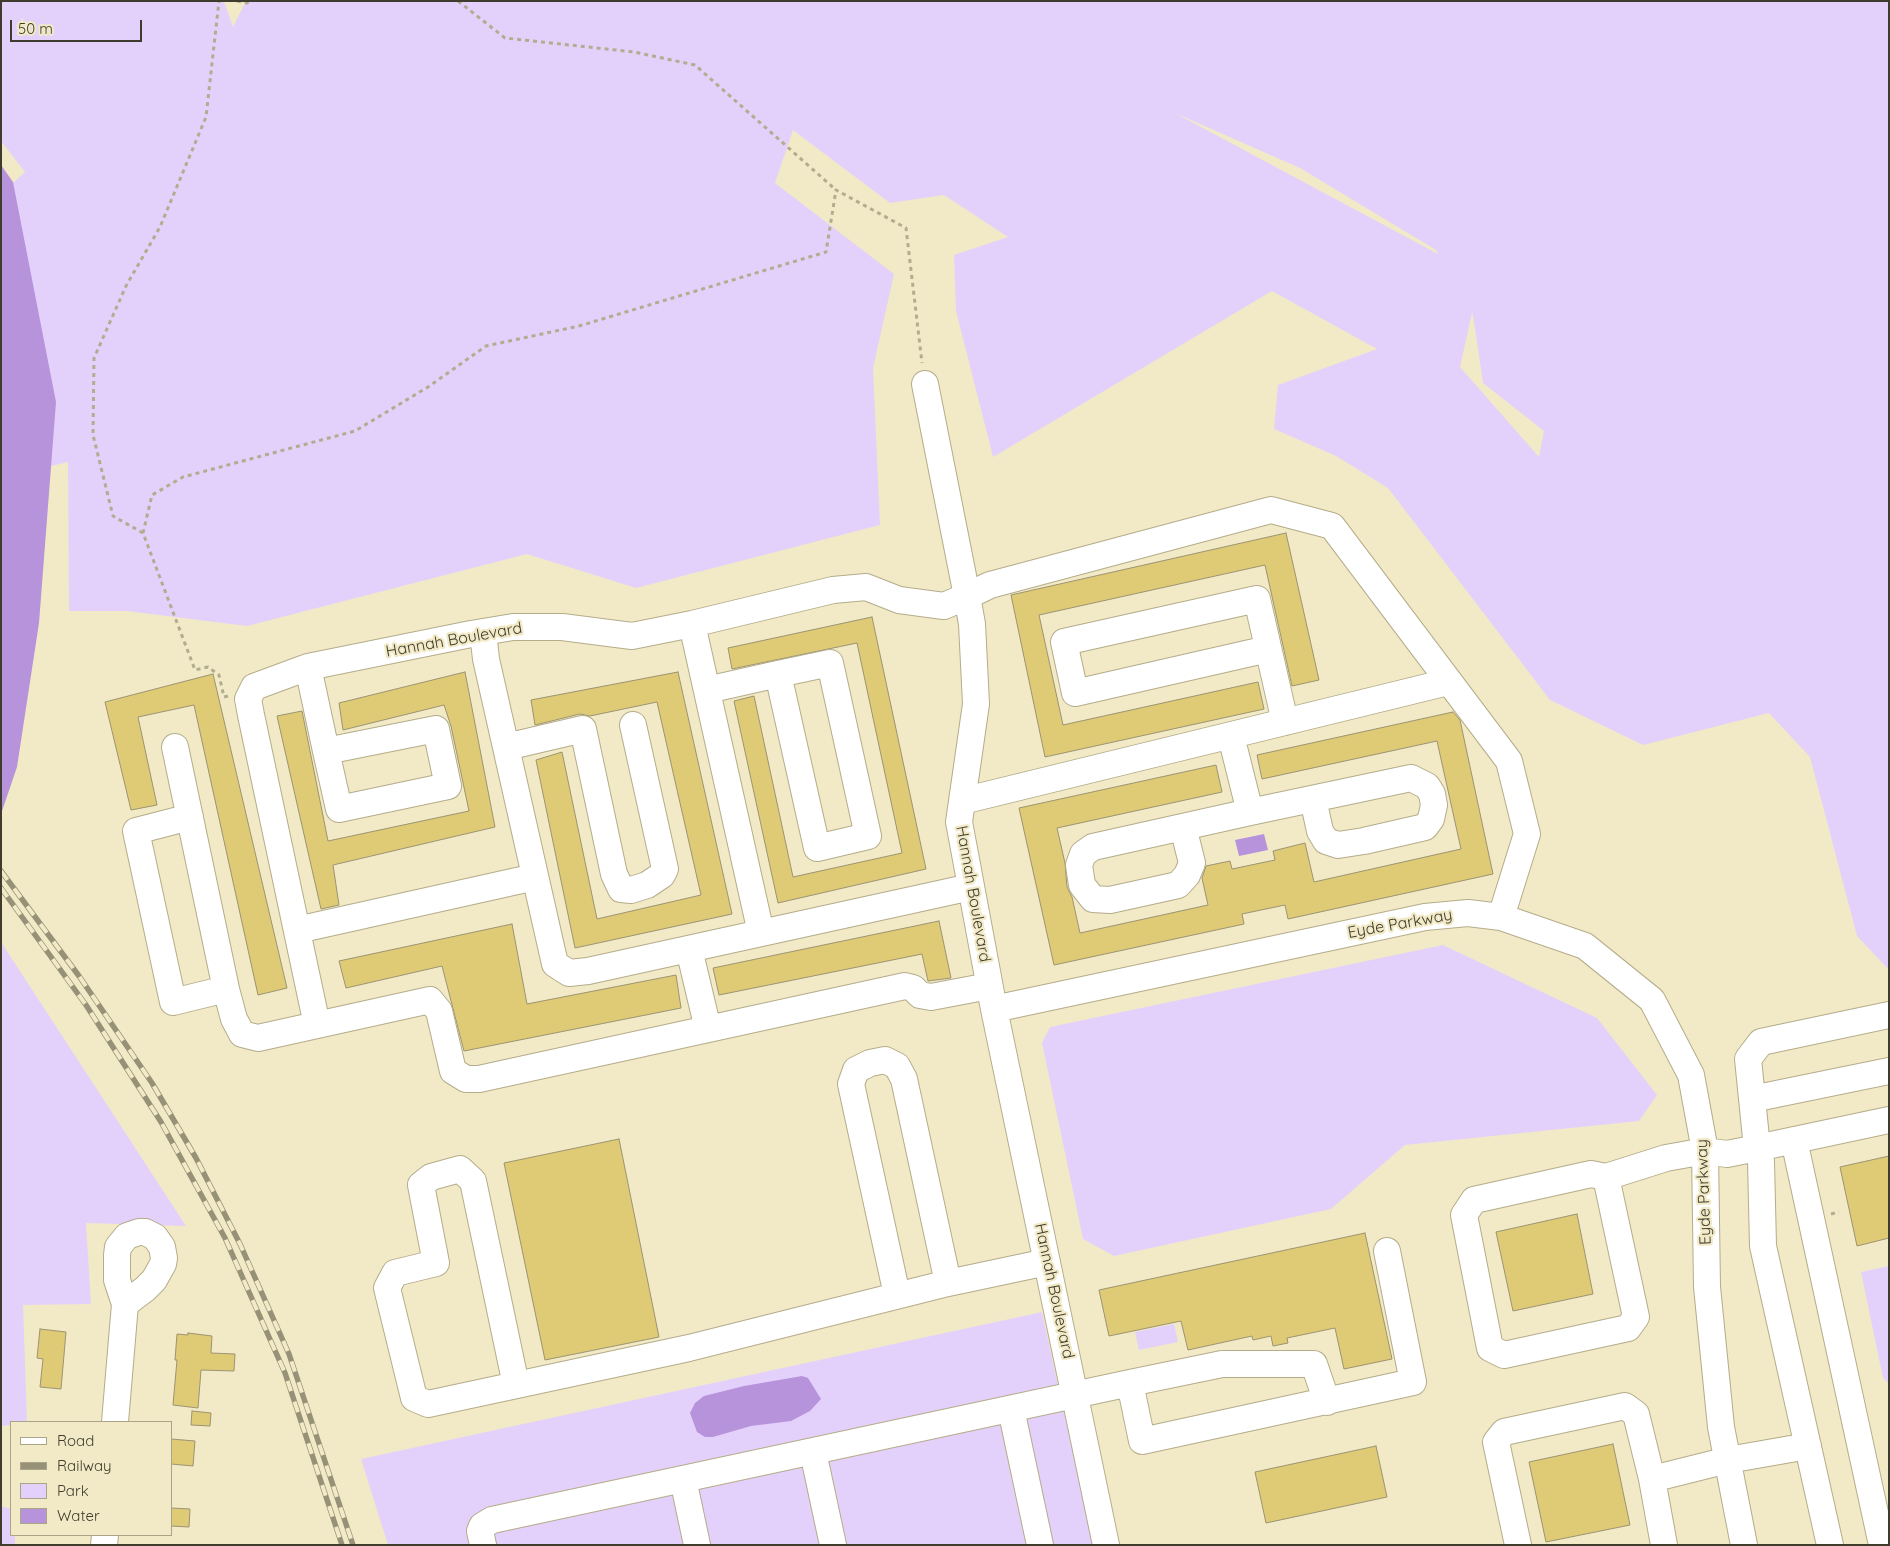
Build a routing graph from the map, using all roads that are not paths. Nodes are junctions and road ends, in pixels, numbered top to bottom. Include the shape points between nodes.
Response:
1 (925, 384) road end
2 (967, 596) junction
3 (692, 624) junction
4 (483, 632) junction
5 (1268, 649) junction
6 (308, 667) junction
7 (778, 674) junction
8 (1448, 682) junction
9 (707, 690) junction
10 (1285, 722) junction
11 (633, 725) dead end
12 (1231, 736) junction
13 (506, 746) junction
14 (175, 747) dead end
15 (326, 751) junction
16 (1313, 799) dead end
17 (962, 801) junction
18 (1250, 812) junction
19 (190, 817) junction
20 (1183, 827) dead end
21 (535, 877) junction
22 (971, 887) junction
23 (1501, 917) junction
24 (297, 930) junction
25 (760, 933) junction
26 (689, 949) junction
27 (226, 989) junction
28 (992, 998) junction
29 (1889, 1015) edge
30 (317, 1025) junction
31 (708, 1029) junction
32 (1889, 1071) edge
33 (1752, 1099) junction
34 (1889, 1120) edge
35 (1794, 1140) junction
36 (1757, 1148) junction
37 (1706, 1151) junction
38 (1606, 1177) junction
39 (1387, 1251) dead end
40 (1048, 1262) junction
41 (948, 1283) junction
42 (897, 1295) junction
43 (125, 1304) dead end
44 (1130, 1383) junction
45 (516, 1385) junction
46 (1076, 1396) junction
47 (1327, 1402) junction
48 (1011, 1409) junction
49 (115, 1421) edge
50 (1808, 1446) junction
51 (813, 1452) junction
52 (1728, 1460) junction
53 (683, 1479) junction
54 (1652, 1479) junction
55 (1097, 1493) junction
56 (483, 1545) edge
57 (697, 1545) edge
58 (832, 1545) edge
59 (1040, 1545) edge
60 (1106, 1545) edge
61 (1119, 1545) edge
62 (1518, 1545) edge
63 (1664, 1545) edge
64 (1744, 1545) edge
65 (1830, 1545) edge
66 (1882, 1545) edge

1 - 2 street
2 - 3 street, Hannah Boulevard via 944,606 899,600 866,587 833,590
2 - 8 street via 990,585 1271,510 1332,526
2 - 17 street, Hannah Boulevard via 972,624 976,704
3 - 4 street, Hannah Boulevard via 632,636 562,627 513,627
3 - 9 street
4 - 6 street, Hannah Boulevard
4 - 13 street
5 - 5 street via 1257,599 1064,642 1075,694
5 - 10 street
6 - 15 street
6 - 24 street, Hannah Boulevard via 252,690 248,699
7 - 7 street via 817,848 868,836 830,663
7 - 9 street
8 - 10 street
8 - 23 street via 1509,761 1527,834
9 - 25 street
10 - 12 street
11 - 13 street via 665,869 647,885 631,890 621,889 614,874 584,729
12 - 17 street
12 - 18 street
13 - 21 street
14 - 19 street
15 - 15 street via 436,729 448,786 339,809
16 - 18 street
17 - 22 street, Hannah Boulevard via 959,822
18 - 20 street
19 - 27 street
19 - 27 street via 136,831 173,1002
21 - 24 street
21 - 26 street via 555,964 569,973
22 - 25 street
22 - 28 street, Hannah Boulevard
23 - 28 street, Eyde Parkway via 1468,913 1425,916
23 - 37 street, Eyde Parkway via 1585,946 1652,1000 1691,1075
24 - 30 street
25 - 26 street
26 - 31 street
27 - 30 street via 242,1034 258,1038
28 - 31 street, Eyde Parkway via 932,997 920,995 905,986
28 - 40 street, Hannah Boulevard
29 - 33 street via 1760,1042 1748,1058
30 - 31 street, Eyde Parkway via 430,1000 439,1011 453,1071 466,1079 479,1079
32 - 33 street
33 - 36 street
34 - 35 street
35 - 36 street
35 - 66 street
36 - 37 street via 1727,1154
36 - 50 street via 1761,1161 1763,1246
37 - 38 street via 1666,1158
37 - 52 street, Eyde Parkway via 1707,1287 1721,1427
38 - 38 street via 1590,1174 1474,1200 1464,1215 1490,1348 1504,1355 1628,1328 1636,1317
39 - 47 street via 1413,1382
40 - 41 street
40 - 46 street, Hannah Boulevard
41 - 42 street
41 - 42 street via 904,1079 897,1066 885,1060 870,1063 856,1070 851,1084
42 - 45 street via 689,1348
43 - 49 street
44 - 46 street
44 - 47 street via 1222,1364 1314,1364
44 - 47 street via 1142,1441
45 - 45 street via 428,1404 414,1398 387,1288 395,1273 436,1263 421,1185 431,1177 460,1169 473,1182
46 - 48 street
46 - 55 street, Hannah Boulevard
48 - 51 street
48 - 59 street
50 - 52 street
50 - 65 street
51 - 53 street
51 - 58 street
52 - 54 street
52 - 64 street, Eyde Parkway
53 - 56 street via 492,1520 480,1531
53 - 57 street
54 - 62 street via 1636,1414 1625,1406 1504,1432 1496,1442
54 - 63 street
55 - 60 street, Hannah Boulevard
55 - 61 street, Hannah Boulevard

